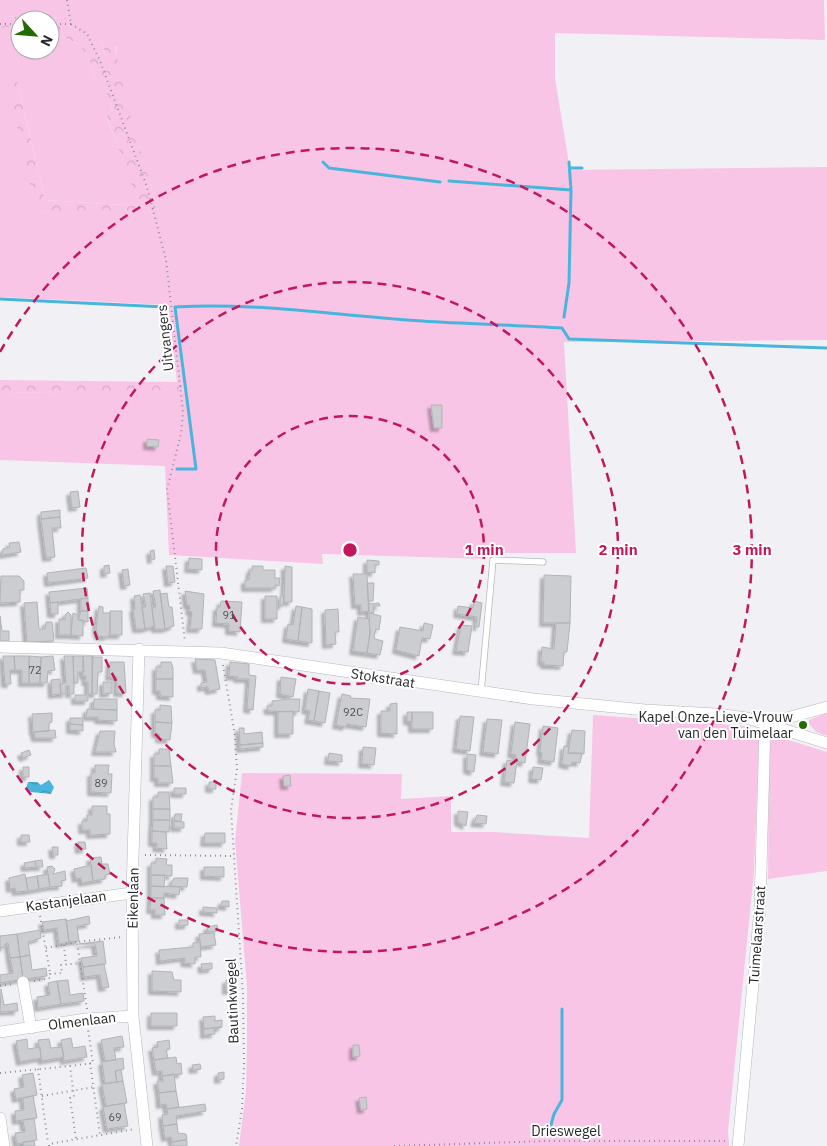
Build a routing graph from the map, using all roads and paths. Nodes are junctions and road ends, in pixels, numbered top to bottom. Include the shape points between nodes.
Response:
1 (67, 0) edge
2 (60, 24) edge
3 (70, 24) junction
4 (543, 562) dead end
5 (0, 647) edge
6 (139, 649) junction
7 (185, 650) junction
8 (221, 653) junction
9 (481, 692) junction
10 (827, 708) edge
11 (765, 724) junction
12 (827, 743) edge
13 (134, 855) junction
14 (233, 856) junction
15 (132, 893) junction
16 (38, 904) junction
17 (0, 911) edge
18 (133, 935) junction
19 (77, 942) junction
20 (64, 944) junction
21 (46, 948) junction
22 (81, 963) junction
23 (66, 965) junction
24 (50, 974) junction
25 (23, 982) junction
26 (0, 986) edge
27 (133, 1016) junction
28 (87, 1019) junction
29 (31, 1028) junction
30 (0, 1032) edge
31 (90, 1063) junction
32 (70, 1066) junction
33 (38, 1069) junction
34 (0, 1073) edge
35 (94, 1087) junction
36 (73, 1090) junction
37 (42, 1096) junction
38 (0, 1118) edge
39 (145, 1127) junction
40 (100, 1135) junction
41 (76, 1139) junction
42 (738, 1144) edge
43 (49, 1145) edge
44 (4, 1146) edge
45 (147, 1146) edge
46 (236, 1146) edge
47 (394, 1146) edge

1 - 3 path
2 - 3 path
3 - 7 path, Uitvangers via 87,34 100,61 147,187 166,260 183,412 181,434 167,489
4 - 9 lane via 493,560
5 - 6 street, Stokstraat
6 - 7 street, Stokstraat
6 - 13 street, Eikenlaan
7 - 8 street, Stokstraat
8 - 9 street, Stokstraat
8 - 14 path, Bautinkwegel via 237,769 231,810
9 - 11 street, Stokstraat via 645,710 716,714
10 - 11 street
11 - 12 street, Stokstraat
11 - 42 street, Tuimelaarstraat via 760,908
13 - 14 path
13 - 15 street, Eikenlaan
14 - 46 path, Bautinkwegel via 244,1064
15 - 16 street, Kastanjelaan
15 - 18 street, Eikenlaan
16 - 17 street, Kastanjelaan
16 - 21 path
18 - 19 path
18 - 27 street, Eikenlaan
19 - 20 path
19 - 22 path
20 - 21 path
20 - 23 path
21 - 24 path
22 - 23 path
22 - 28 path
23 - 24 path via 61,965 62,973
24 - 25 path via 50,978
25 - 26 path
25 - 29 street, Olmenlaan
27 - 28 street, Olmenlaan
27 - 39 street, Eikenlaan
28 - 29 street, Olmenlaan
28 - 31 path via 93,1062
29 - 30 street, Olmenlaan
31 - 32 path
31 - 35 path
32 - 33 path
32 - 36 path
33 - 34 path
33 - 37 path
35 - 36 path
35 - 40 path
36 - 37 path
36 - 41 path via 74,1096 70,1098
37 - 43 path
38 - 44 street
39 - 40 path
39 - 45 street, Eikenlaan
40 - 41 path
41 - 43 path
42 - 47 path, Drieswegel via 547,1140

